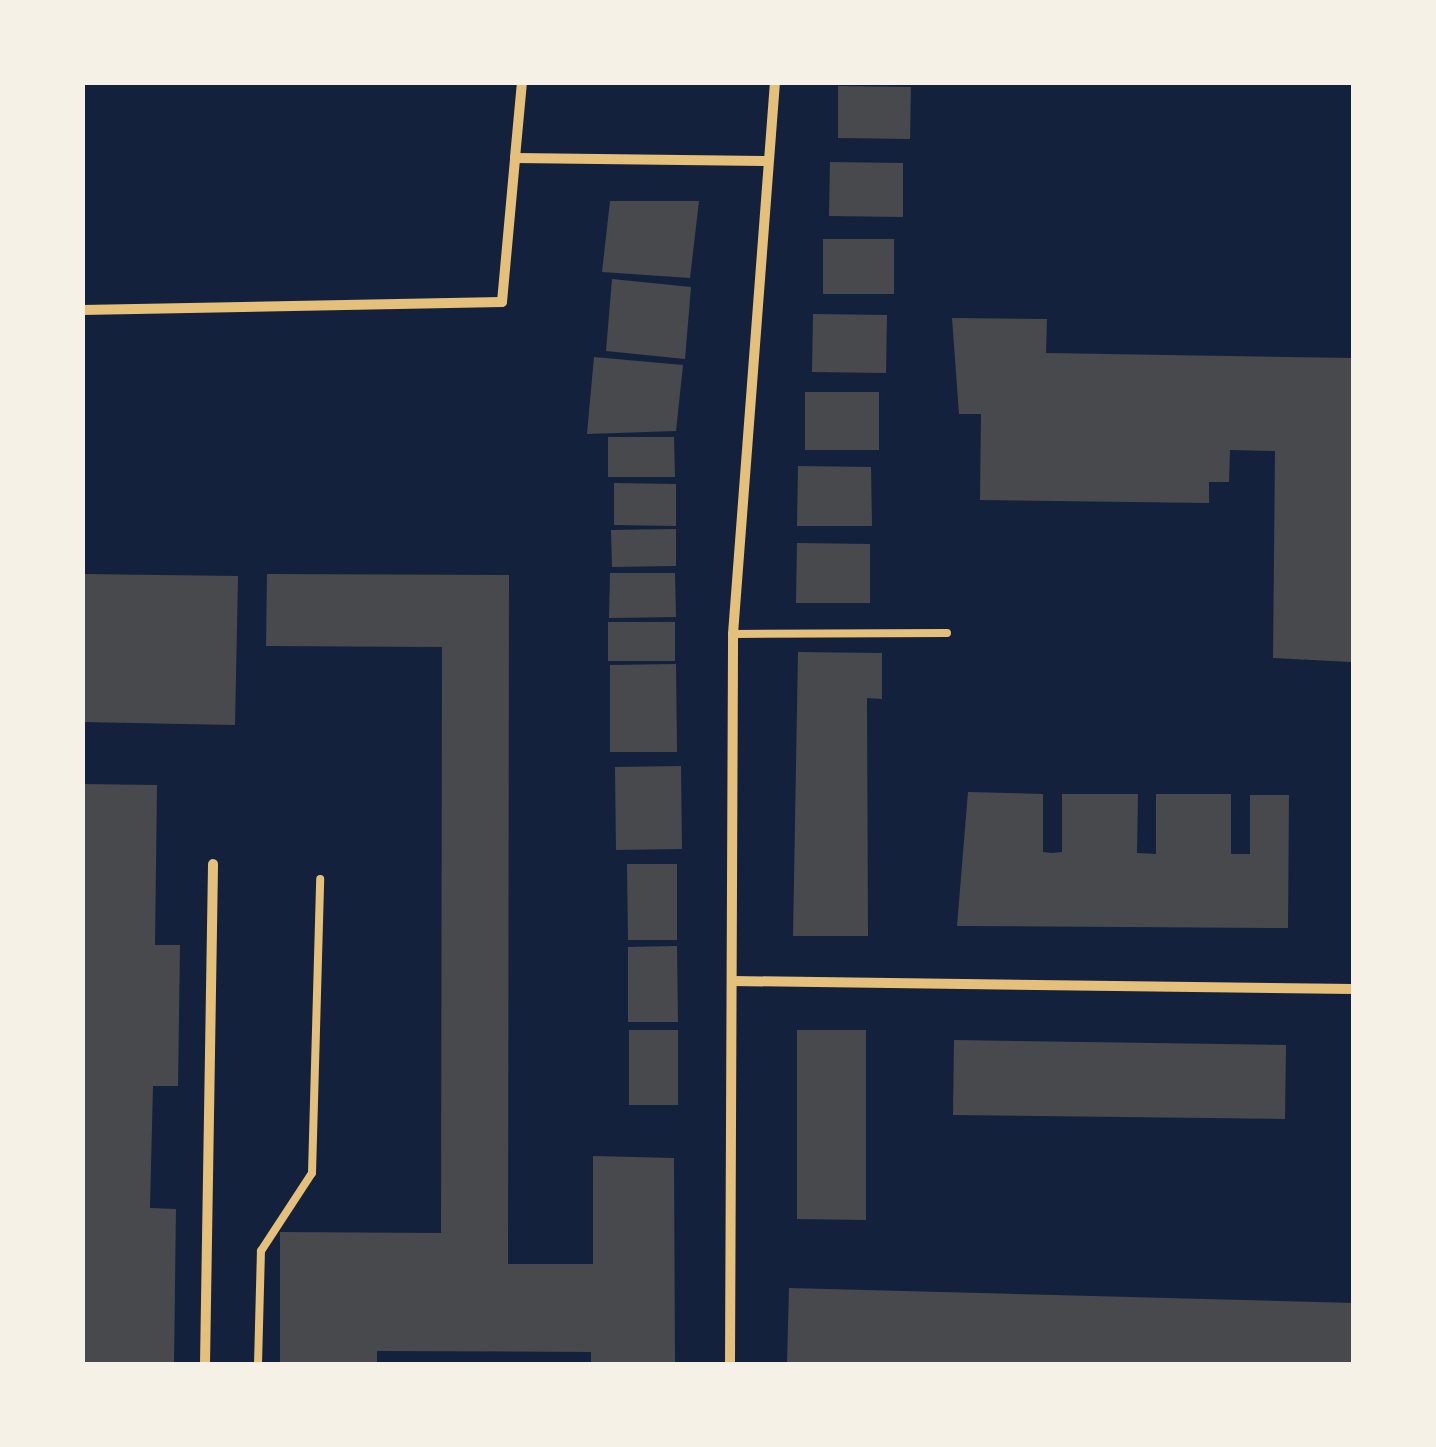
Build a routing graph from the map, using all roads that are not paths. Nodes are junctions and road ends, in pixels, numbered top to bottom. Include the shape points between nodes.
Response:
1 (522, 82) edge
2 (775, 82) edge
3 (516, 158) junction
4 (767, 161) junction
5 (82, 310) edge
6 (947, 633) dead end
7 (732, 634) junction
8 (213, 864) dead end
9 (320, 878) dead end
10 (732, 981) junction
11 (1354, 989) edge
12 (204, 1364) edge
13 (258, 1364) edge
14 (730, 1364) edge

1 - 3 street
2 - 4 street
3 - 4 street
3 - 5 street via 502,302
4 - 7 street
6 - 7 lane
7 - 10 street
8 - 12 street
9 - 13 lane via 312,1173 261,1251
10 - 11 street
10 - 14 street

